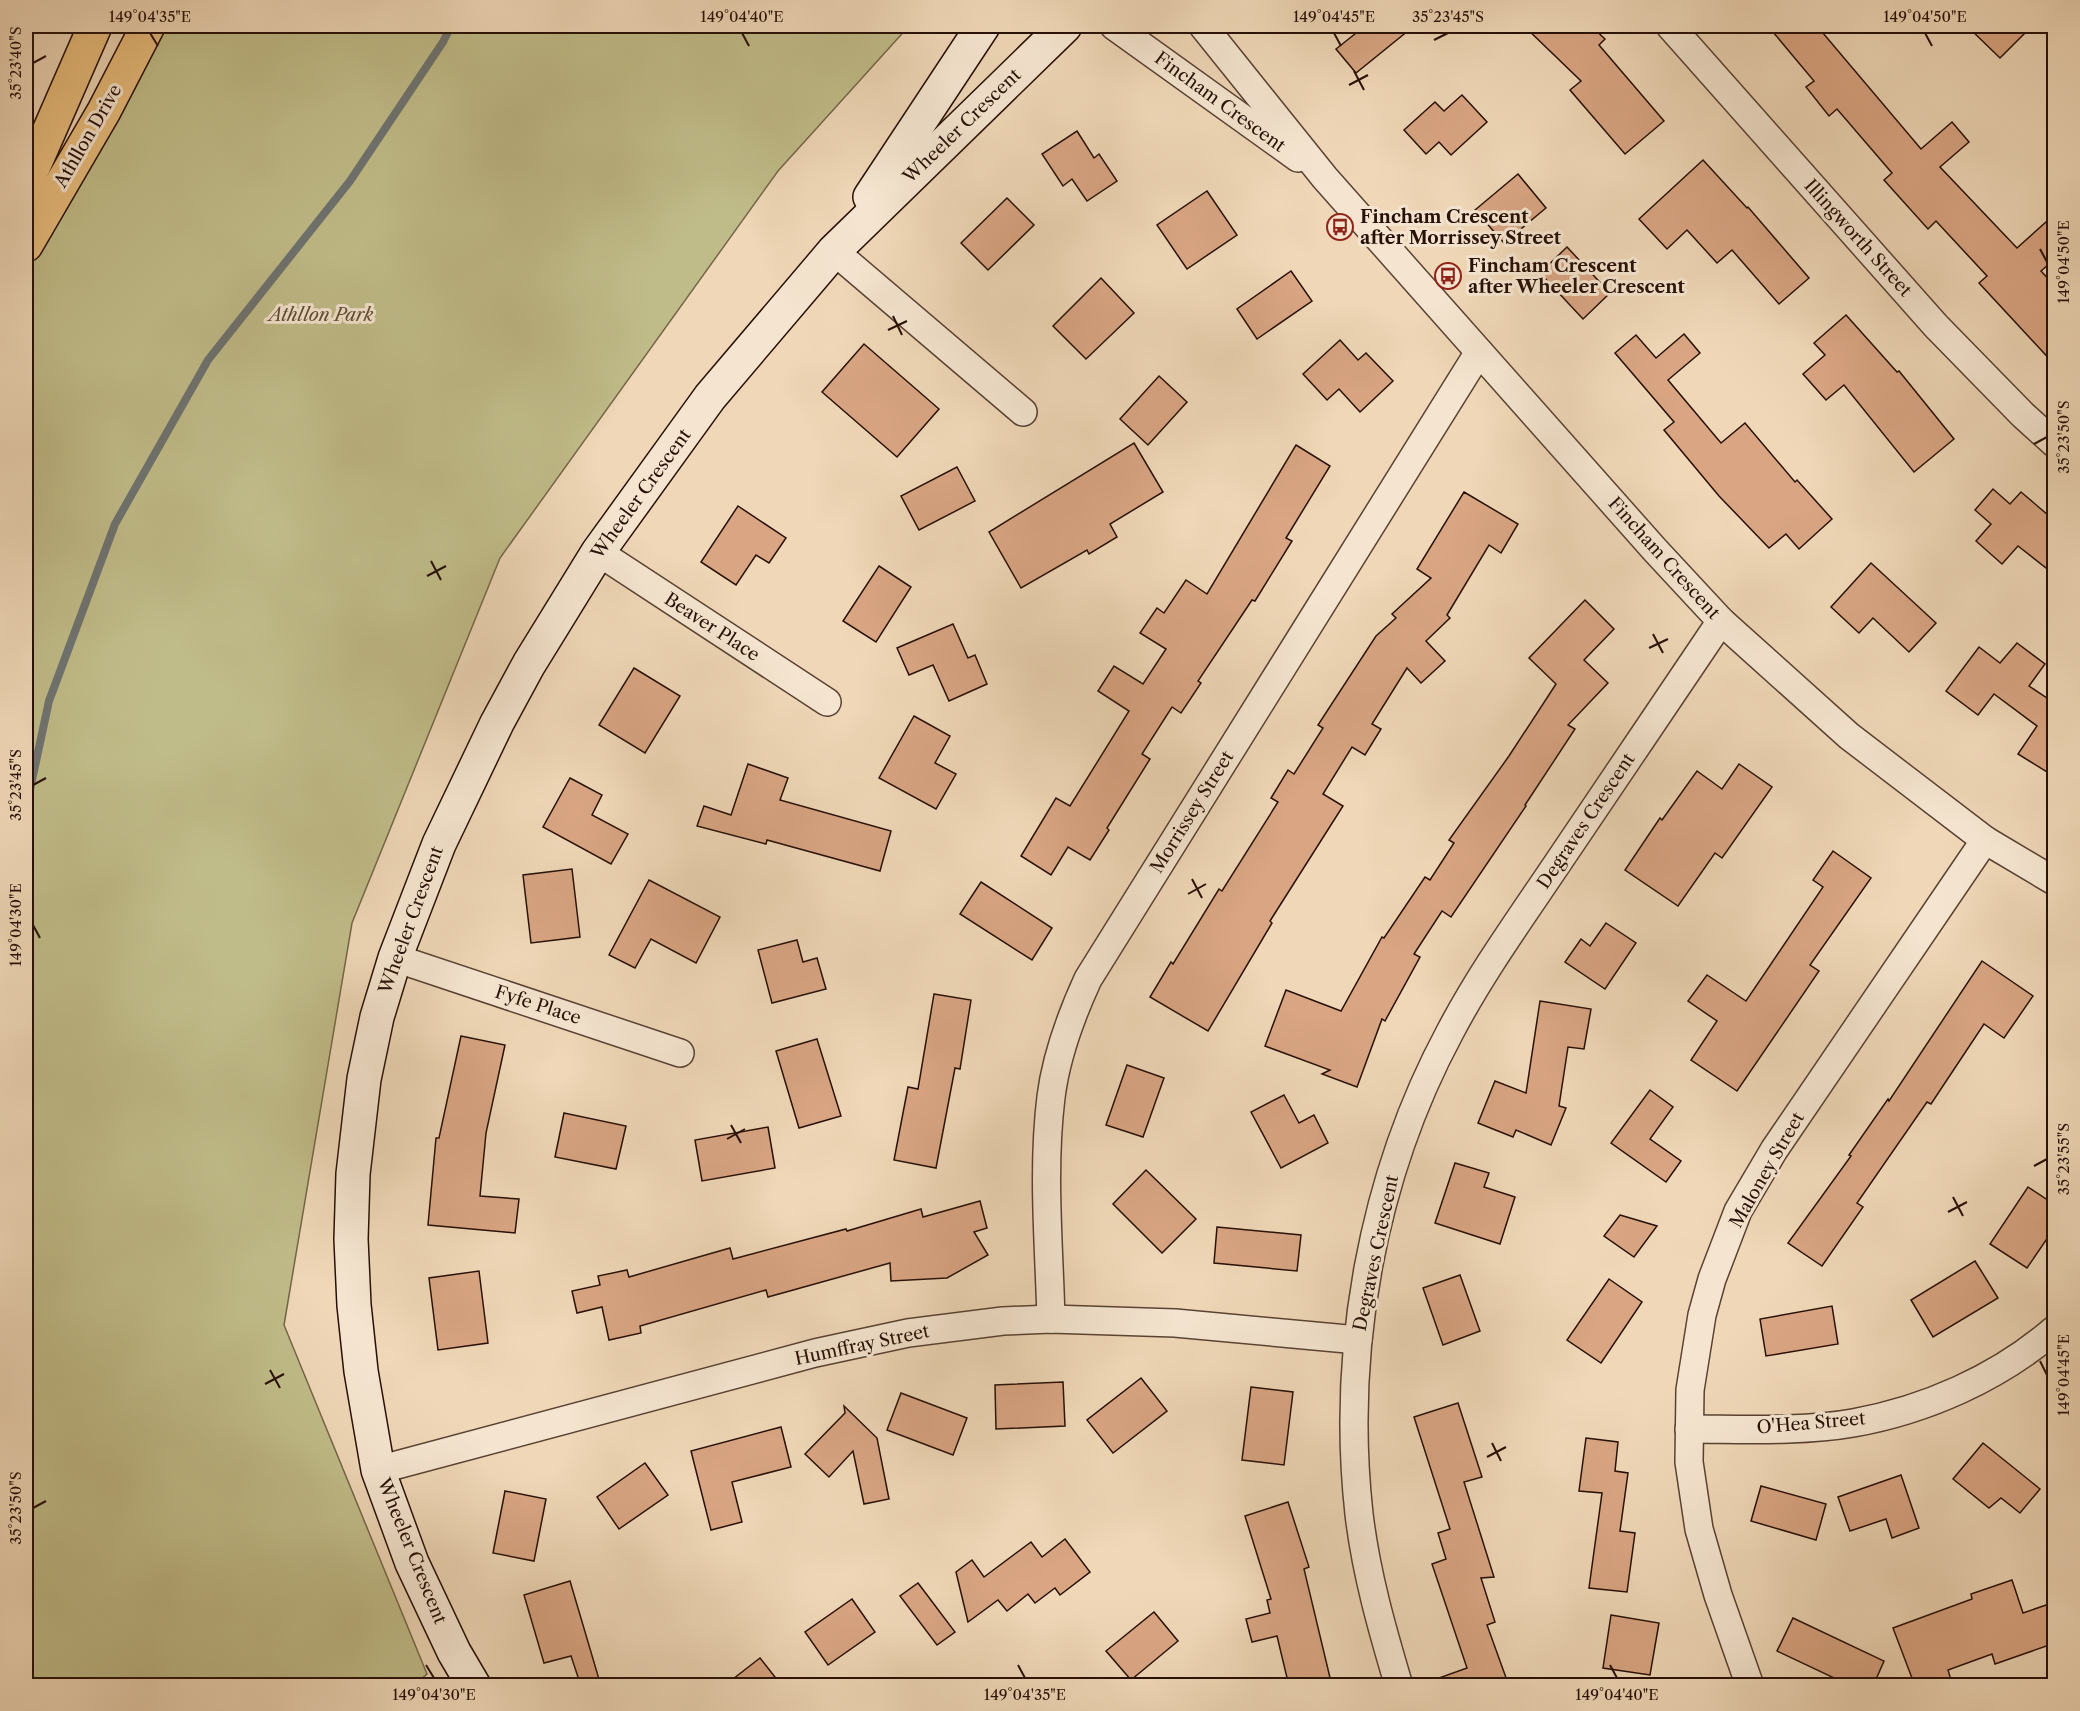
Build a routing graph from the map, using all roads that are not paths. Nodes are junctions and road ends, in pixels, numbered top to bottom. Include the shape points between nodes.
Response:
1 (95, 26) edge
2 (148, 26) edge
3 (983, 26) edge
4 (1065, 26) edge
5 (1114, 26) edge
6 (1203, 26) edge
7 (1670, 26) edge
8 (1325, 178) junction
9 (26, 184) edge
10 (26, 245) edge
11 (834, 251) junction
12 (1479, 351) junction
13 (1023, 412) dead end
14 (2055, 443) edge
15 (598, 552) junction
16 (1721, 621) junction
17 (827, 702) dead end
18 (1985, 840) junction
19 (2055, 881) edge
20 (395, 958) junction
21 (681, 1053) dead end
22 (1051, 1318) junction
23 (2055, 1330) edge
24 (1358, 1340) junction
25 (1689, 1429) junction
26 (378, 1470) junction
27 (474, 1686) edge
28 (1399, 1686) edge
29 (1750, 1686) edge

1 - 9 main road, Athllon Drive
2 - 10 main road, Athllon Drive
3 - 11 street, Wheeler Crescent
4 - 11 street, Wheeler Crescent
5 - 8 street, Fincham Crescent
6 - 8 street, Fincham Crescent
7 - 14 street, Illingworth Street via 1936,326
8 - 12 street, Fincham Crescent
11 - 13 street
11 - 15 street, Wheeler Crescent via 710,397
12 - 16 street, Fincham Crescent
12 - 22 street, Morrissey Street via 1088,979 1057,1066 1051,1097 1047,1163
15 - 17 street, Beaver Place
15 - 20 street, Wheeler Crescent via 497,723 439,844
16 - 18 street, Fincham Crescent via 1849,736
16 - 24 street, Degraves Crescent via 1495,956 1450,1032 1412,1114 1384,1201
18 - 19 street, Fincham Crescent
18 - 25 street, Maloney Street via 1774,1150 1738,1211 1702,1315 1690,1390
20 - 21 street, Fyfe Place
20 - 26 street, Wheeler Crescent via 364,1078 353,1174 354,1305 360,1371
22 - 24 street, Humffray Street via 1175,1323
22 - 26 street, Humffray Street via 908,1333 815,1353
23 - 25 street, O'Hea Street via 1985,1378 1921,1406 1852,1423 1780,1429
24 - 28 street, Degraves Crescent via 1354,1384 1360,1517 1376,1607
25 - 29 street, Maloney Street via 1689,1462 1699,1529
26 - 27 street, Wheeler Crescent via 412,1563

